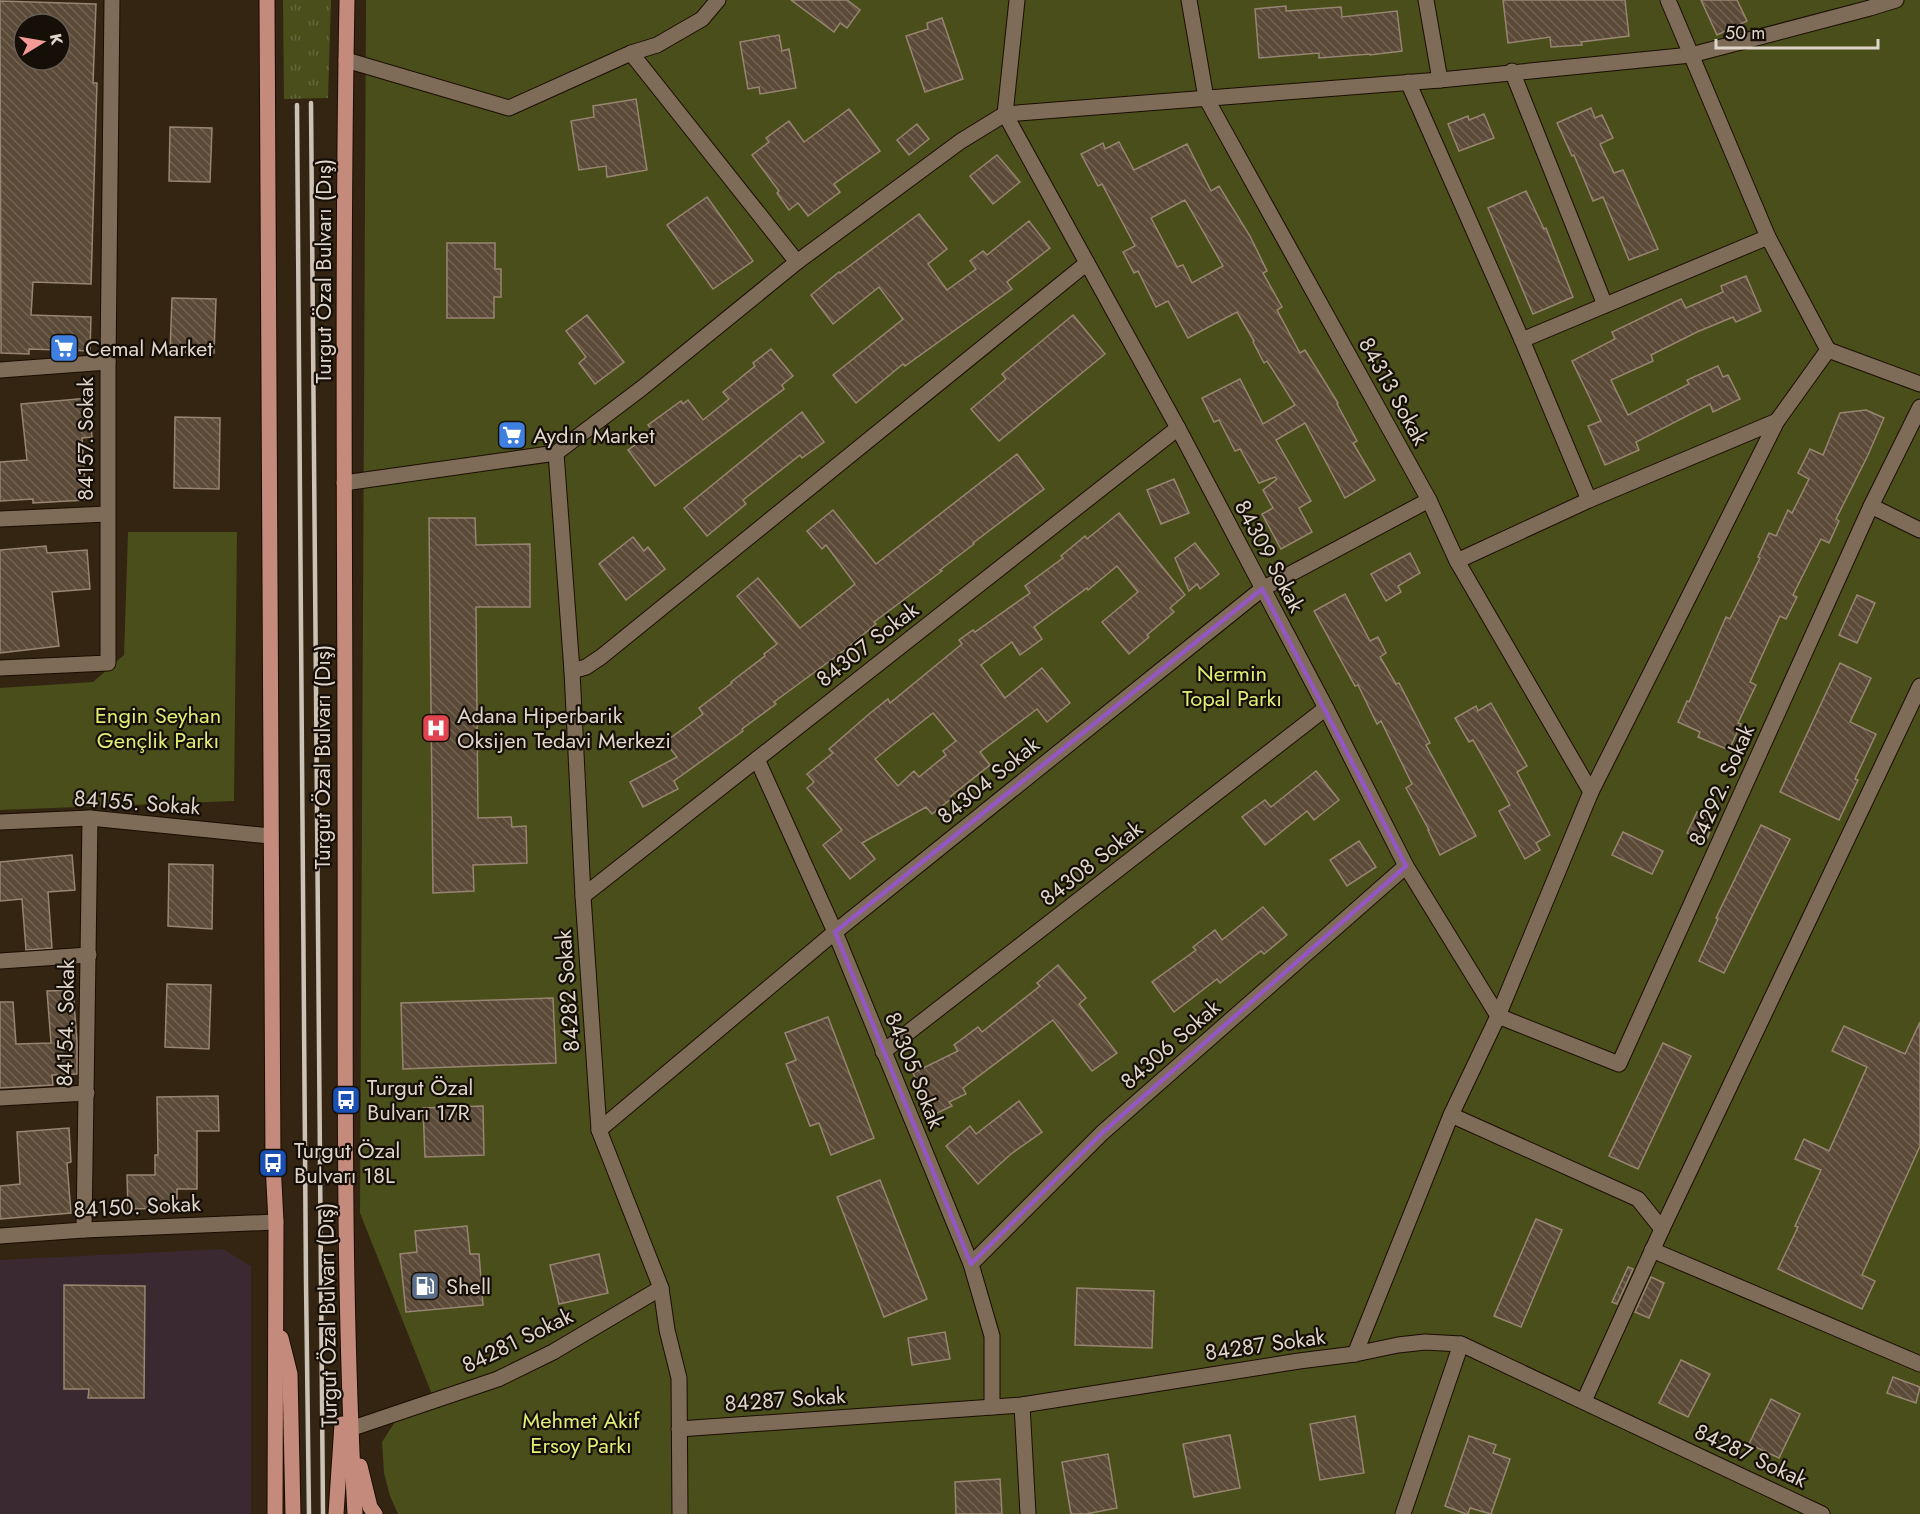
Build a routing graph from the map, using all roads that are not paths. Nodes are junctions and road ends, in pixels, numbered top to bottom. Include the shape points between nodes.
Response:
1 (112, 0) edge
2 (267, 0) edge
3 (347, 0) edge
4 (718, 0) edge
5 (1017, 0) edge
6 (1189, 0) edge
7 (1426, 0) edge
8 (1668, 0) edge
9 (1896, 0) edge
10 (1868, 4) edge
11 (631, 53) junction
12 (1691, 55) junction
13 (346, 60) junction
14 (1512, 71) junction
15 (1440, 80) junction
16 (1408, 82) junction
17 (1206, 98) junction
18 (1005, 114) junction
19 (1768, 237) junction
20 (797, 262) junction
21 (1087, 263) junction
22 (1605, 305) junction
23 (1522, 340) junction
24 (1828, 350) junction
25 (108, 362) junction
26 (0, 370) edge
27 (1920, 384) edge
28 (1920, 407) edge
29 (1777, 421) junction
30 (1178, 428) junction
31 (556, 453) junction
32 (344, 483) junction
33 (1429, 500) junction
34 (1589, 500) junction
35 (1871, 507) junction
36 (107, 514) junction
37 (0, 519) edge
38 (1920, 530) edge
39 (1457, 561) junction
40 (1262, 589) junction
41 (0, 668) edge
42 (573, 671) junction
43 (1920, 686) edge
44 (1326, 708) junction
45 (757, 759) junction
46 (1592, 792) junction
47 (90, 818) junction
48 (0, 822) edge
49 (270, 836) junction
50 (1406, 866) junction
51 (583, 896) junction
52 (835, 932) junction
53 (89, 955) junction
54 (0, 961) edge
55 (1498, 1016) junction
56 (883, 1052) junction
57 (87, 1094) junction
58 (0, 1098) edge
59 (1451, 1115) junction
60 (599, 1130) junction
61 (276, 1222) junction
62 (1662, 1228) junction
63 (84, 1230) junction
64 (0, 1236) edge
65 (1652, 1250) junction
66 (971, 1264) junction
67 (661, 1288) junction
68 (275, 1312) junction
69 (1461, 1344) junction
70 (1355, 1354) junction
71 (1920, 1364) edge
72 (1584, 1401) junction
73 (350, 1404) junction
74 (1022, 1405) junction
75 (993, 1407) junction
76 (353, 1428) junction
77 (679, 1429) junction
78 (275, 1514) edge
79 (293, 1514) edge
80 (336, 1514) edge
81 (355, 1514) edge
82 (375, 1514) edge
83 (680, 1514) edge
84 (1028, 1514) edge
85 (1403, 1514) edge
86 (1822, 1514) edge

1 - 25 street, 84157. Sokak
2 - 49 main road
3 - 13 main road, Turgut Özal Bulvarı (Dış)
4 - 11 street via 702,19 657,45
5 - 18 street
6 - 17 street, 84313 Sokak
7 - 15 street
8 - 12 street
9 - 10 street
10 - 12 street
11 - 13 street via 509,108
11 - 20 street
12 - 14 street
12 - 19 street
13 - 32 main road, Turgut Özal Bulvarı (Dış)
14 - 15 street
14 - 22 street
15 - 16 street
16 - 17 street
16 - 23 street
17 - 18 street
17 - 33 street, 84313 Sokak
18 - 20 street via 961,141
18 - 21 street, 84309 Sokak
19 - 22 street
19 - 24 street
20 - 31 street
21 - 30 street, 84309 Sokak
21 - 42 street via 601,657
22 - 23 street
23 - 34 street
24 - 27 street
24 - 29 street
25 - 26 street
25 - 36 street, 84157. Sokak
28 - 35 street, 84292. Sokak
29 - 34 street
29 - 46 street
30 - 40 street, 84309 Sokak
30 - 45 street, 84307 Sokak
31 - 32 street
31 - 42 street, 84282 Sokak
32 - 73 main road, Turgut Özal Bulvarı (Dış)
33 - 39 street, 84313 Sokak
33 - 40 street, 84304 Sokak
34 - 39 street
35 - 38 street
35 - 55 street, 84292. Sokak via 1619,1064
36 - 37 street
36 - 41 street, 84157. Sokak via 108,663
39 - 46 street, 84313 Sokak
40 - 44 street, 84309 Sokak
40 - 52 street, 84304 Sokak
42 - 51 street, 84282 Sokak
43 - 62 street
44 - 50 street, 84309 Sokak
44 - 56 street, 84308 Sokak
45 - 51 street, 84307 Sokak
45 - 52 street, 84305 Sokak
46 - 55 street
47 - 48 street, 84155. Sokak
47 - 49 street, 84155. Sokak
47 - 53 street, 84154. Sokak
49 - 61 main road
50 - 55 street, 84309 Sokak
50 - 66 street, 84306 Sokak via 1102,1133
51 - 60 street, 84282 Sokak
52 - 56 street, 84305 Sokak
52 - 60 street, 84304 Sokak
53 - 54 street
53 - 57 street, 84154. Sokak
55 - 59 street
56 - 66 street, 84305 Sokak
57 - 58 street
57 - 63 street, 84154. Sokak
59 - 62 street via 1638,1199
59 - 70 street
60 - 67 street, 84282 Sokak
61 - 63 street, 84150. Sokak
61 - 68 main road
62 - 65 street
63 - 64 street, 84150. Sokak
65 - 71 street
65 - 72 street
66 - 75 street, 84305 Sokak via 992,1336
67 - 76 street, 84281 Sokak via 498,1380
67 - 77 street, 84282 Sokak via 679,1378
68 - 78 main road
68 - 79 main road via 290,1374
69 - 70 street, 84287 Sokak via 1425,1342
69 - 72 street, 84287 Sokak
69 - 85 street
70 - 74 street, 84287 Sokak
72 - 86 street, 84287 Sokak
73 - 76 main road
73 - 80 main road via 343,1420
73 - 81 main road, Turgut Özal Bulvarı (Dış)
74 - 75 street, 84287 Sokak
74 - 84 street
75 - 77 street, 84287 Sokak
76 - 82 main road via 357,1457
77 - 83 street, 84282 Sokak

